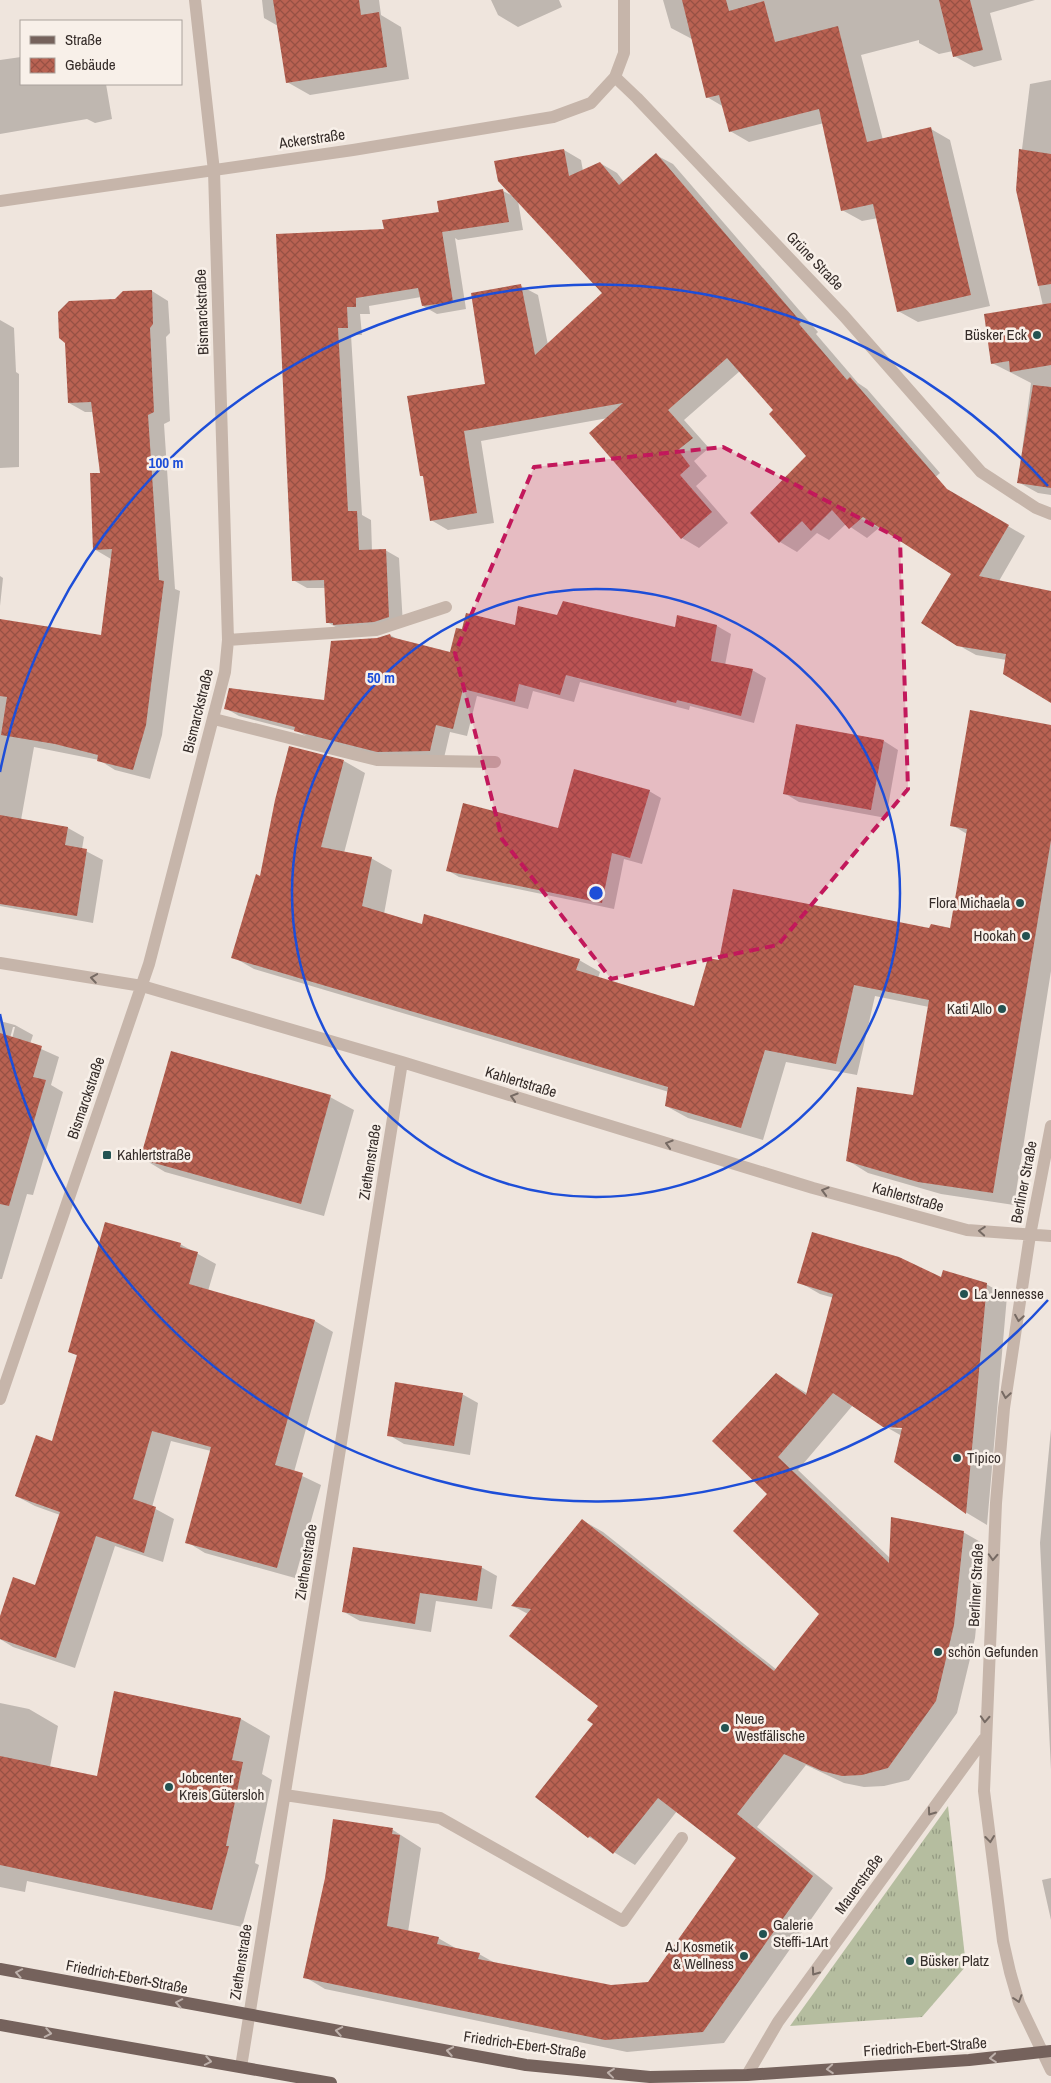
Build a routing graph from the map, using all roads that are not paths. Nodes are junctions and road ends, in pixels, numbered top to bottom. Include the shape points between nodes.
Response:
1 (196, 0) edge
2 (624, 0) edge
3 (615, 77) junction
4 (214, 170) junction
5 (0, 201) edge
6 (1051, 514) edge
7 (446, 607) dead end
8 (228, 640) junction
9 (214, 719) junction
10 (495, 762) dead end
11 (0, 963) edge
12 (142, 986) junction
13 (402, 1062) junction
14 (1051, 1126) edge
15 (1030, 1235) junction
16 (1051, 1236) edge
17 (0, 1399) edge
18 (984, 1739) junction
19 (285, 1795) junction
20 (682, 1838) dead end
21 (0, 1969) edge
22 (249, 2016) junction
23 (0, 2025) edge
24 (1046, 2052) edge
25 (241, 2067) junction
26 (1051, 2070) edge
27 (747, 2075) junction
28 (649, 2080) edge
29 (331, 2083) edge

1 - 4 street, Bismarckstraße
2 - 3 street via 624,53
3 - 4 street, Ackerstraße via 591,103 553,117
3 - 6 street, Grüne Straße via 844,316 981,472 1036,508
4 - 5 street, Ackerstraße
4 - 8 street, Bismarckstraße
7 - 8 street via 376,630
8 - 9 street, Bismarckstraße via 225,672
9 - 10 street via 378,760
9 - 12 street, Bismarckstraße
12 -> 11 street, Kahlertstraße
12 - 13 street, Kahlertstraße
12 - 17 street, Bismarckstraße
15 -> 13 street, Kahlertstraße via 967,1230 813,1188
13 - 19 street, Ziethenstraße
14 - 15 street, Berliner Straße
15 - 16 street, Kahlertstraße
15 -> 18 street, Berliner Straße via 1002,1437
18 -> 24 street, Berliner Straße via 984,1791 1003,1942 1018,2003
18 -> 27 street, Mauerstraße via 778,2022
19 - 20 street via 440,1818 623,1921
19 - 22 street, Ziethenstraße
22 -> 21 main road, Friedrich-Ebert-Straße
22 - 25 street, Ziethenstraße
28 -> 22 main road, Friedrich-Ebert-Straße via 526,2065
23 -> 25 main road
24 - 26 street, Berliner Straße
24 -> 27 main road, Friedrich-Ebert-Straße
25 - 29 main road
27 - 28 main road, Friedrich-Ebert-Straße

